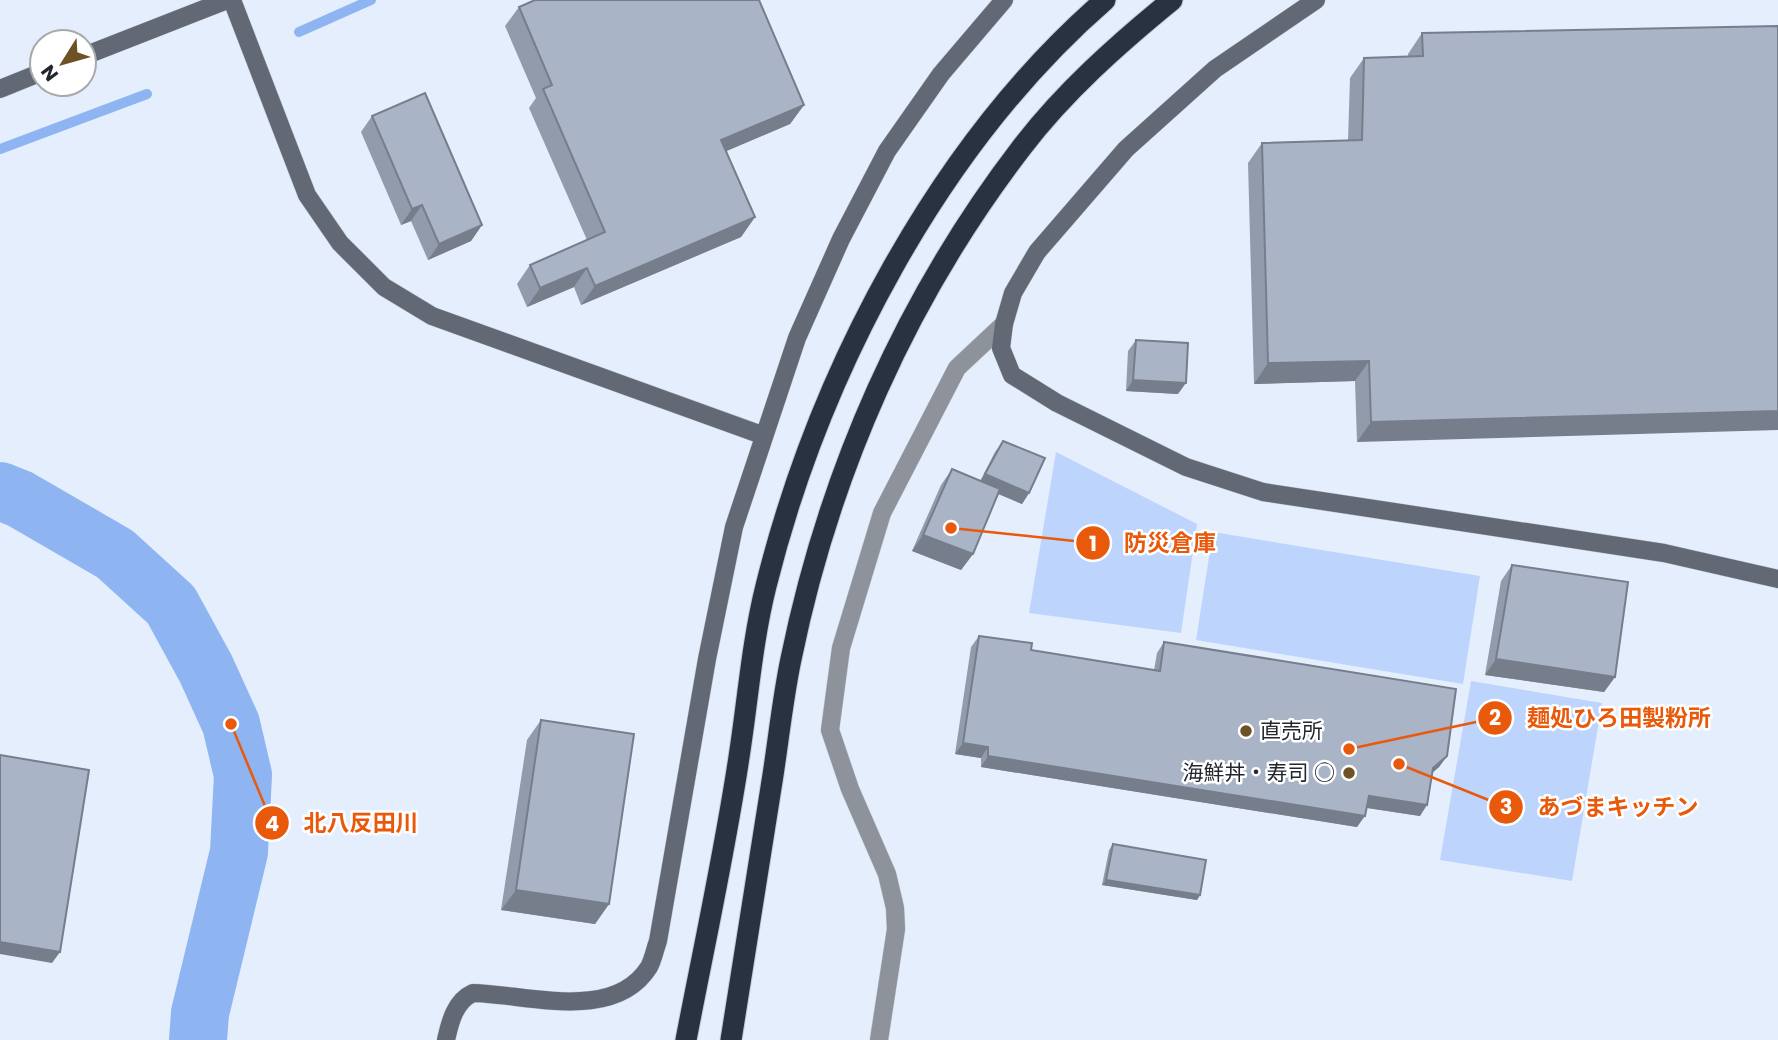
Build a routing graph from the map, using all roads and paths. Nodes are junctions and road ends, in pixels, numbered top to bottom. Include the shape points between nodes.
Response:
1 (229, 0) edge
2 (1004, 0) edge
3 (1105, 0) edge
4 (1171, 0) edge
5 (1316, 0) edge
6 (98, 51) edge
7 (28, 78) edge
8 (0, 89) edge
9 (1004, 324) junction
10 (762, 435) junction
11 (1778, 579) edge
12 (446, 1040) edge
13 (686, 1040) edge
14 (731, 1040) edge
15 (879, 1040) edge

1 - 6 street
1 - 10 street via 307,195 340,243 384,287 432,316
2 - 10 street via 941,74 887,151 803,325
3 - 13 highway via 1013,93 941,187 858,333 818,424 767,585
4 - 14 highway via 1079,84 1023,145 934,278 870,401 818,549 791,660
5 - 9 street via 1215,69 1126,149 1037,252 1013,293
7 - 8 street
9 - 11 street via 1000,348 1012,375 1069,409 1199,471 1263,492 1664,553
9 - 15 street via 957,368 882,513 841,648 830,730 887,874 895,908 896,929
10 - 12 street via 734,527 712,627 658,941 649,967 620,991 587,1001 473,993 455,1012

